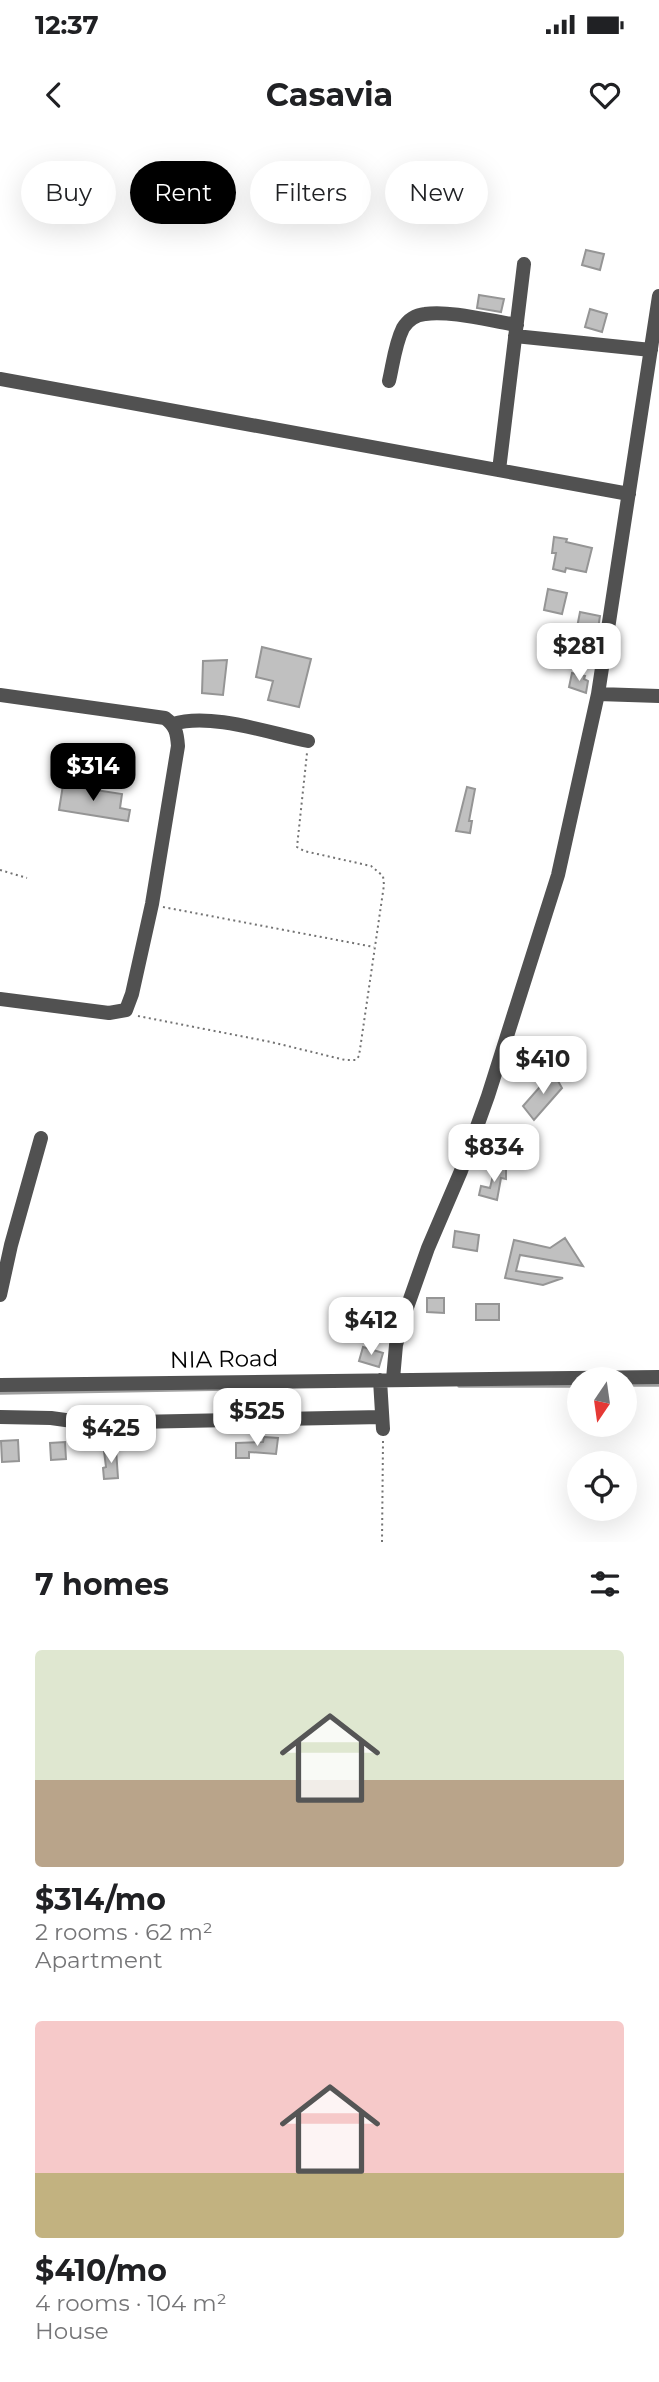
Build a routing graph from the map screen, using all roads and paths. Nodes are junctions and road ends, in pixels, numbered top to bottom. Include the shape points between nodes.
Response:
1 (524, 264) dead end
2 (659, 296) edge
3 (516, 330) junction
4 (651, 350) junction
5 (0, 379) edge
6 (389, 381) dead end
7 (499, 470) junction
8 (629, 494) junction
9 (598, 694) junction
10 (0, 695) edge
11 (659, 696) edge
12 (173, 724) junction
13 (307, 741) joint
14 (0, 870) edge
15 (27, 878) dead end
16 (152, 904) junction
17 (375, 947) junction
18 (0, 999) edge
19 (126, 1010) junction
20 (41, 1138) dead end
21 (0, 1295) edge
22 (659, 1377) edge
23 (387, 1379) junction
24 (0, 1385) edge
25 (0, 1417) edge
26 (383, 1423) junction
27 (382, 1542) edge

1 - 3 street
2 - 4 street
3 - 4 street
3 - 6 street via 423,313 404,327
3 - 7 street
4 - 8 street
5 - 7 street
7 - 8 street
8 - 9 street
9 - 11 street
9 - 23 street via 558,875 488,1096 428,1248
10 - 12 street via 156,716
12 - 13 street via 207,719
12 - 16 street via 178,746
13 - 17 path via 297,847 378,870 384,885
14 - 15 path
16 - 17 path
16 - 19 street
17 - 19 path via 356,1059 149,1019
18 - 19 street via 109,1013
20 - 21 street
22 - 23 street, NIA Road
23 - 24 street, NIA Road
23 - 26 street
25 - 26 street via 87,1423
26 - 27 path

